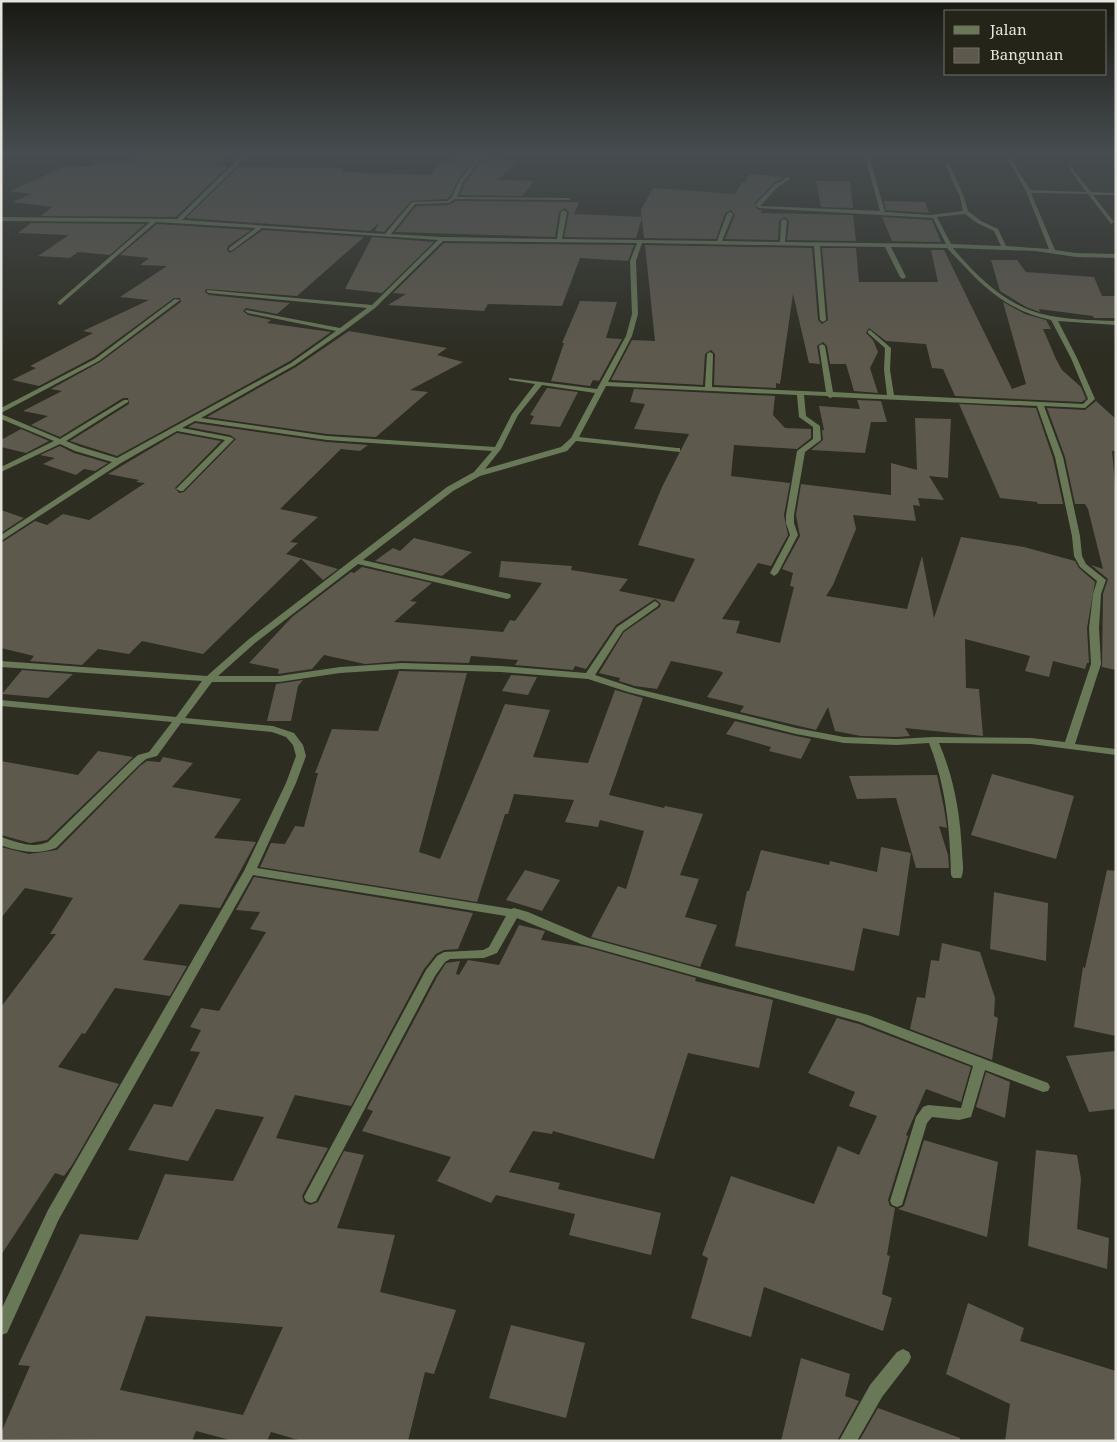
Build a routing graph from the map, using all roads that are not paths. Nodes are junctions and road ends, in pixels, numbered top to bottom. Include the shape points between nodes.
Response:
1 (156, 220) edge
2 (205, 220) edge
3 (399, 220) edge
4 (563, 220) edge
5 (728, 220) edge
6 (936, 220) edge
7 (977, 220) edge
8 (1040, 220) edge
9 (784, 222) dead end
10 (262, 226) junction
11 (387, 235) junction
12 (442, 239) junction
13 (559, 241) junction
14 (719, 241) junction
15 (640, 242) junction
16 (782, 242) junction
17 (817, 244) junction
18 (887, 245) junction
19 (949, 246) junction
20 (1004, 248) junction
21 (231, 249) dead end
22 (1053, 252) junction
23 (1116, 256) edge
24 (903, 277) dead end
25 (209, 291) dead end
26 (177, 300) dead end
27 (60, 303) dead end
28 (374, 307) junction
29 (248, 311) dead end
30 (1054, 319) junction
31 (823, 320) dead end
32 (1116, 323) edge
33 (342, 330) junction
34 (870, 332) dead end
35 (822, 346) dead end
36 (710, 354) dead end
37 (511, 380) dead end
38 (539, 384) junction
39 (600, 388) junction
40 (708, 390) junction
41 (800, 394) junction
42 (830, 396) junction
43 (891, 398) junction
44 (126, 401) dead end
45 (1040, 405) junction
46 (1, 411) edge
47 (1, 416) edge
48 (192, 419) junction
49 (175, 429) junction
50 (574, 439) junction
51 (61, 441) junction
52 (497, 449) junction
53 (677, 450) dead end
54 (118, 461) junction
55 (1, 470) edge
56 (477, 474) junction
57 (180, 489) dead end
58 (1, 539) edge
59 (356, 560) junction
60 (774, 574) dead end
61 (507, 596) dead end
62 (655, 604) dead end
63 (1, 664) edge
64 (589, 676) junction
65 (208, 679) junction
66 (1, 703) edge
67 (177, 720) junction
68 (935, 743) junction
69 (1069, 745) junction
70 (1116, 752) edge
71 (1, 841) edge
72 (250, 871) junction
73 (957, 875) dead end
74 (514, 912) junction
75 (981, 1063) junction
76 (1042, 1087) dead end
77 (311, 1197) dead end
78 (897, 1201) dead end
79 (1, 1328) edge
80 (903, 1357) dead end
81 (847, 1441) edge

1 - 27 street
2 - 10 street
3 - 11 street
4 - 13 street
5 - 14 street
6 - 19 street
7 - 20 street via 996,230
8 - 22 street
9 - 16 street
10 - 11 street
10 - 21 street
11 - 12 street
12 - 13 street
12 - 28 street
13 - 15 street
14 - 15 street
14 - 16 street
15 - 39 street via 633,261 635,314 629,336
16 - 17 street
17 - 18 street
17 - 31 street
18 - 19 street
18 - 24 street
19 - 20 street
19 - 30 street via 1004,301 1026,312
20 - 22 street
22 - 23 street
25 - 28 street
26 - 46 street via 97,360
28 - 33 street
29 - 33 street
30 - 32 street
30 - 45 street via 1092,399 1085,406
33 - 48 street via 292,364
34 - 43 street via 888,348
35 - 42 street
36 - 40 street
37 - 38 street
38 - 39 street
38 - 52 street via 515,414
39 - 40 street
39 - 50 street
40 - 41 street
41 - 42 street
41 - 60 street via 803,417 816,426 817,440 801,451 790,515 793,537
42 - 43 street
43 - 45 street
44 - 51 street
45 - 69 street via 1059,457 1078,556 1083,565 1102,580 1097,594 1094,628 1096,664
47 - 51 street
48 - 49 street
48 - 52 street via 327,438
49 - 54 street
49 - 57 street via 230,440
50 - 53 street
50 - 56 street via 564,449
51 - 54 street
51 - 55 street
52 - 56 street
54 - 58 street
56 - 59 street via 450,489
59 - 61 street
59 - 65 street
62 - 64 street via 620,629
63 - 65 street
64 - 65 street via 402,666 340,670 285,679
64 - 68 street via 796,731 844,740
65 - 67 street
66 - 67 street
67 - 71 street via 153,754 135,763 52,845 44,850
67 - 72 street via 274,729 290,734 298,745 301,756 291,783
68 - 69 street via 1031,741
68 - 73 street via 944,763 954,806
69 - 70 street
72 - 74 street
72 - 79 street via 53,1215
74 - 75 street via 585,941 863,1018
74 - 77 street via 493,950 484,954 448,955 430,973
75 - 76 street
75 - 78 street via 966,1113 928,1111 921,1121
80 - 81 street via 876,1391

